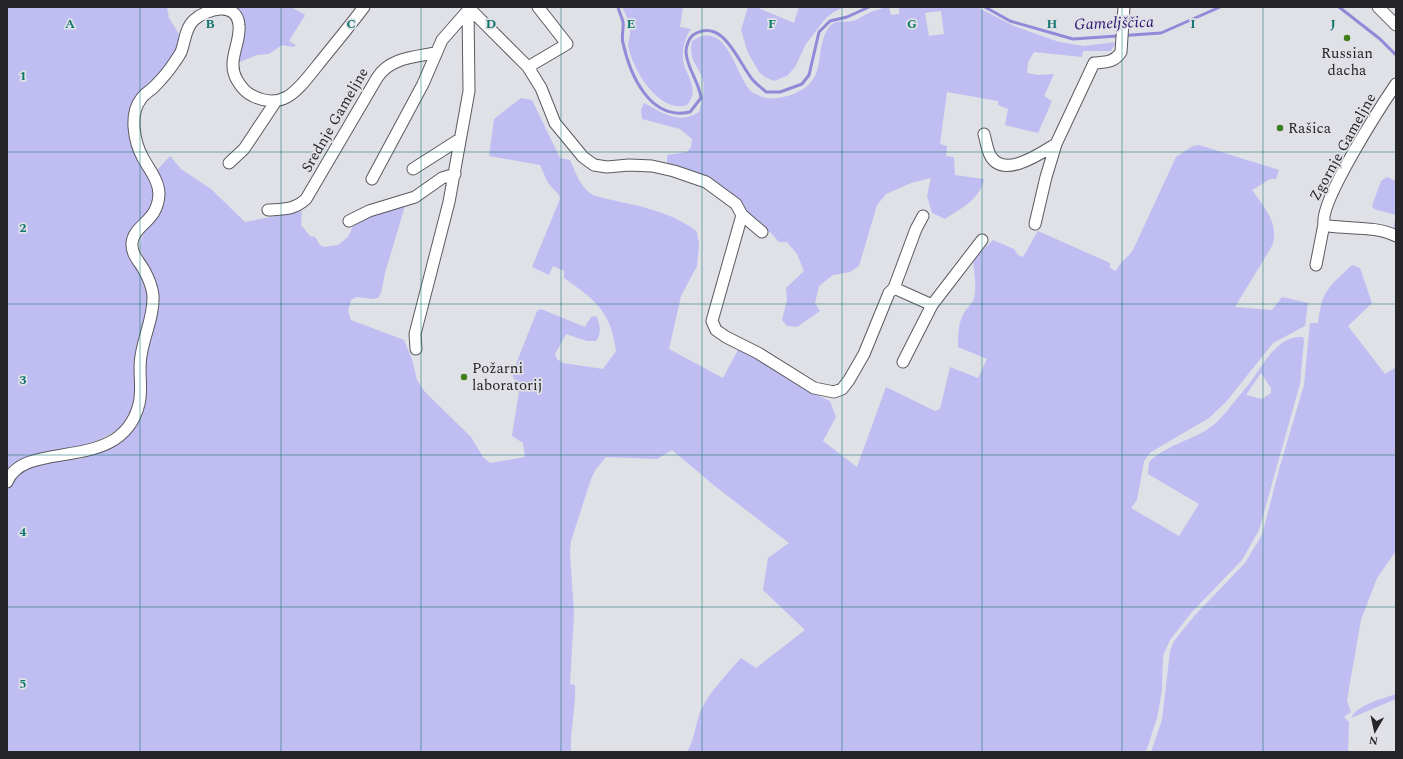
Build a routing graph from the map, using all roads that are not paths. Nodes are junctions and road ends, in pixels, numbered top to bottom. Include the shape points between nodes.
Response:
1 (364, 7) edge
2 (469, 7) edge
3 (538, 7) edge
4 (1124, 7) edge
5 (1378, 7) edge
6 (221, 8) edge
7 (1396, 25) edge
8 (436, 53) junction
9 (528, 67) junction
10 (1396, 84) edge
11 (276, 101) junction
12 (984, 134) dead end
13 (460, 139) junction
14 (1056, 144) junction
15 (229, 162) dead end
16 (413, 169) dead end
17 (455, 174) junction
18 (372, 179) dead end
19 (268, 210) dead end
20 (742, 216) junction
21 (923, 216) dead end
22 (350, 221) dead end
23 (1035, 224) dead end
24 (1324, 224) junction
25 (762, 232) dead end
26 (1396, 236) edge
27 (982, 240) dead end
28 (1316, 265) dead end
29 (894, 288) junction
30 (932, 305) junction
31 (416, 349) dead end
32 (903, 362) dead end
33 (7, 482) edge

1 - 11 street via 302,84 287,97
2 - 8 street via 442,40
2 - 9 street
2 - 13 street via 469,91
3 - 9 street via 567,44
4 - 14 street via 1121,52 1110,62 1094,63
5 - 7 street
6 - 11 street via 233,12 240,26 232,61 233,72 238,82 252,95
6 - 33 street via 201,14 191,22 181,53 166,74 141,98 135,111 135,131 141,155 159,193 156,211 136,232 132,243 135,258 145,271 153,294 152,317 141,356 141,396 138,408 123,433 104,445 71,454 37,459 13,471
8 - 18 street via 423,84
8 - 19 street, Srednje Gameljne via 405,58 386,66 306,199 292,208
9 - 20 street via 555,124 594,165 652,166 706,182 736,204
10 - 24 street, Zgornje Gameljne via 1332,192 1326,206
11 - 15 street via 244,148
12 - 14 street via 993,160 1014,166
13 - 16 street
13 - 17 street
14 - 23 street
17 - 22 street via 442,178 415,197 369,211
17 - 31 street via 417,328
20 - 25 street
20 - 29 street via 712,320 716,330 814,388 834,392 842,389 864,354 889,293
21 - 29 street
24 - 26 street, Zgornje Gameljne via 1369,229
24 - 28 street
27 - 30 street
29 - 30 street
30 - 32 street

